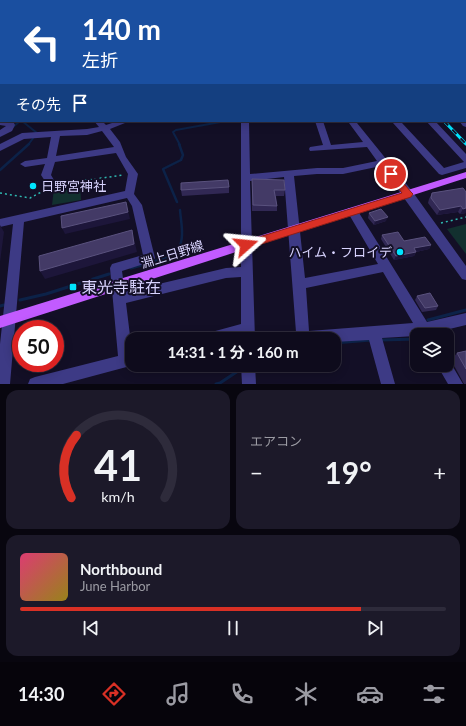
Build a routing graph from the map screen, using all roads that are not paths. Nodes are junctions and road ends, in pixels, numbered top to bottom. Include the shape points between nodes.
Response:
1 (0, 122) edge
2 (120, 122) edge
3 (245, 122) edge
4 (319, 122) edge
5 (352, 122) edge
6 (393, 122) edge
7 (431, 122) edge
8 (102, 125) edge
9 (0, 134) edge
10 (56, 134) junction
11 (368, 144) junction
12 (0, 148) edge
13 (328, 148) junction
14 (120, 149) junction
15 (313, 149) dead end
16 (51, 159) junction
17 (466, 160) edge
18 (382, 163) junction
19 (25, 164) dead end
20 (466, 165) edge
21 (289, 174) junction
22 (466, 176) edge
23 (245, 178) junction
24 (52, 186) road end
25 (129, 194) junction
26 (408, 194) junction
27 (352, 211) junction
28 (19, 219) junction
29 (0, 223) edge
30 (293, 230) junction
31 (246, 245) junction
32 (385, 268) junction
33 (464, 269) edge
34 (247, 271) junction
35 (300, 284) junction
36 (117, 285) junction
37 (118, 299) junction
38 (466, 318) edge
39 (4, 321) edge
40 (422, 328) edge
41 (437, 328) edge
42 (248, 332) edge
43 (298, 332) edge
44 (410, 334) edge
45 (341, 338) edge
46 (376, 338) junction
47 (125, 342) edge
48 (125, 361) edge
49 (248, 372) edge
50 (448, 372) edge
51 (3, 384) edge
52 (35, 384) edge
53 (249, 384) edge
54 (388, 384) edge
55 (456, 384) edge

1 - 9 street via 11,125
2 - 8 street
3 - 23 street
4 - 13 street
5 - 6 street
5 - 11 street
6 - 20 street via 442,172
7 - 17 street
8 - 10 street via 87,132
8 - 14 street
10 - 12 street via 22,136
10 - 16 street
11 - 13 street
11 - 18 street
13 - 15 street
14 - 16 street
14 - 25 street via 133,174
16 - 19 street
16 - 24 street via 46,175
18 - 21 street via 343,171
18 - 26 street
21 - 23 street
21 - 30 street
22 - 26 main road, 淵上日野線
23 - 31 street
25 - 28 street
25 - 36 street via 137,204 149,258 116,268
26 - 27 main road, 淵上日野線
26 - 33 street
27 - 30 main road, 淵上日野線
27 - 32 street
28 - 29 street
28 - 39 street
30 - 31 main road, 淵上日野線
30 - 35 street
31 - 34 street
31 - 36 main road, 淵上日野線
32 - 35 street
32 - 40 street
34 - 37 street
34 - 42 street
35 - 43 street
36 - 37 street
36 - 39 main road, 淵上日野線
37 - 47 street
38 - 41 street
39 - 51 street
44 - 46 street
45 - 46 street
46 - 54 street
48 - 52 street
49 - 53 street
50 - 55 street

